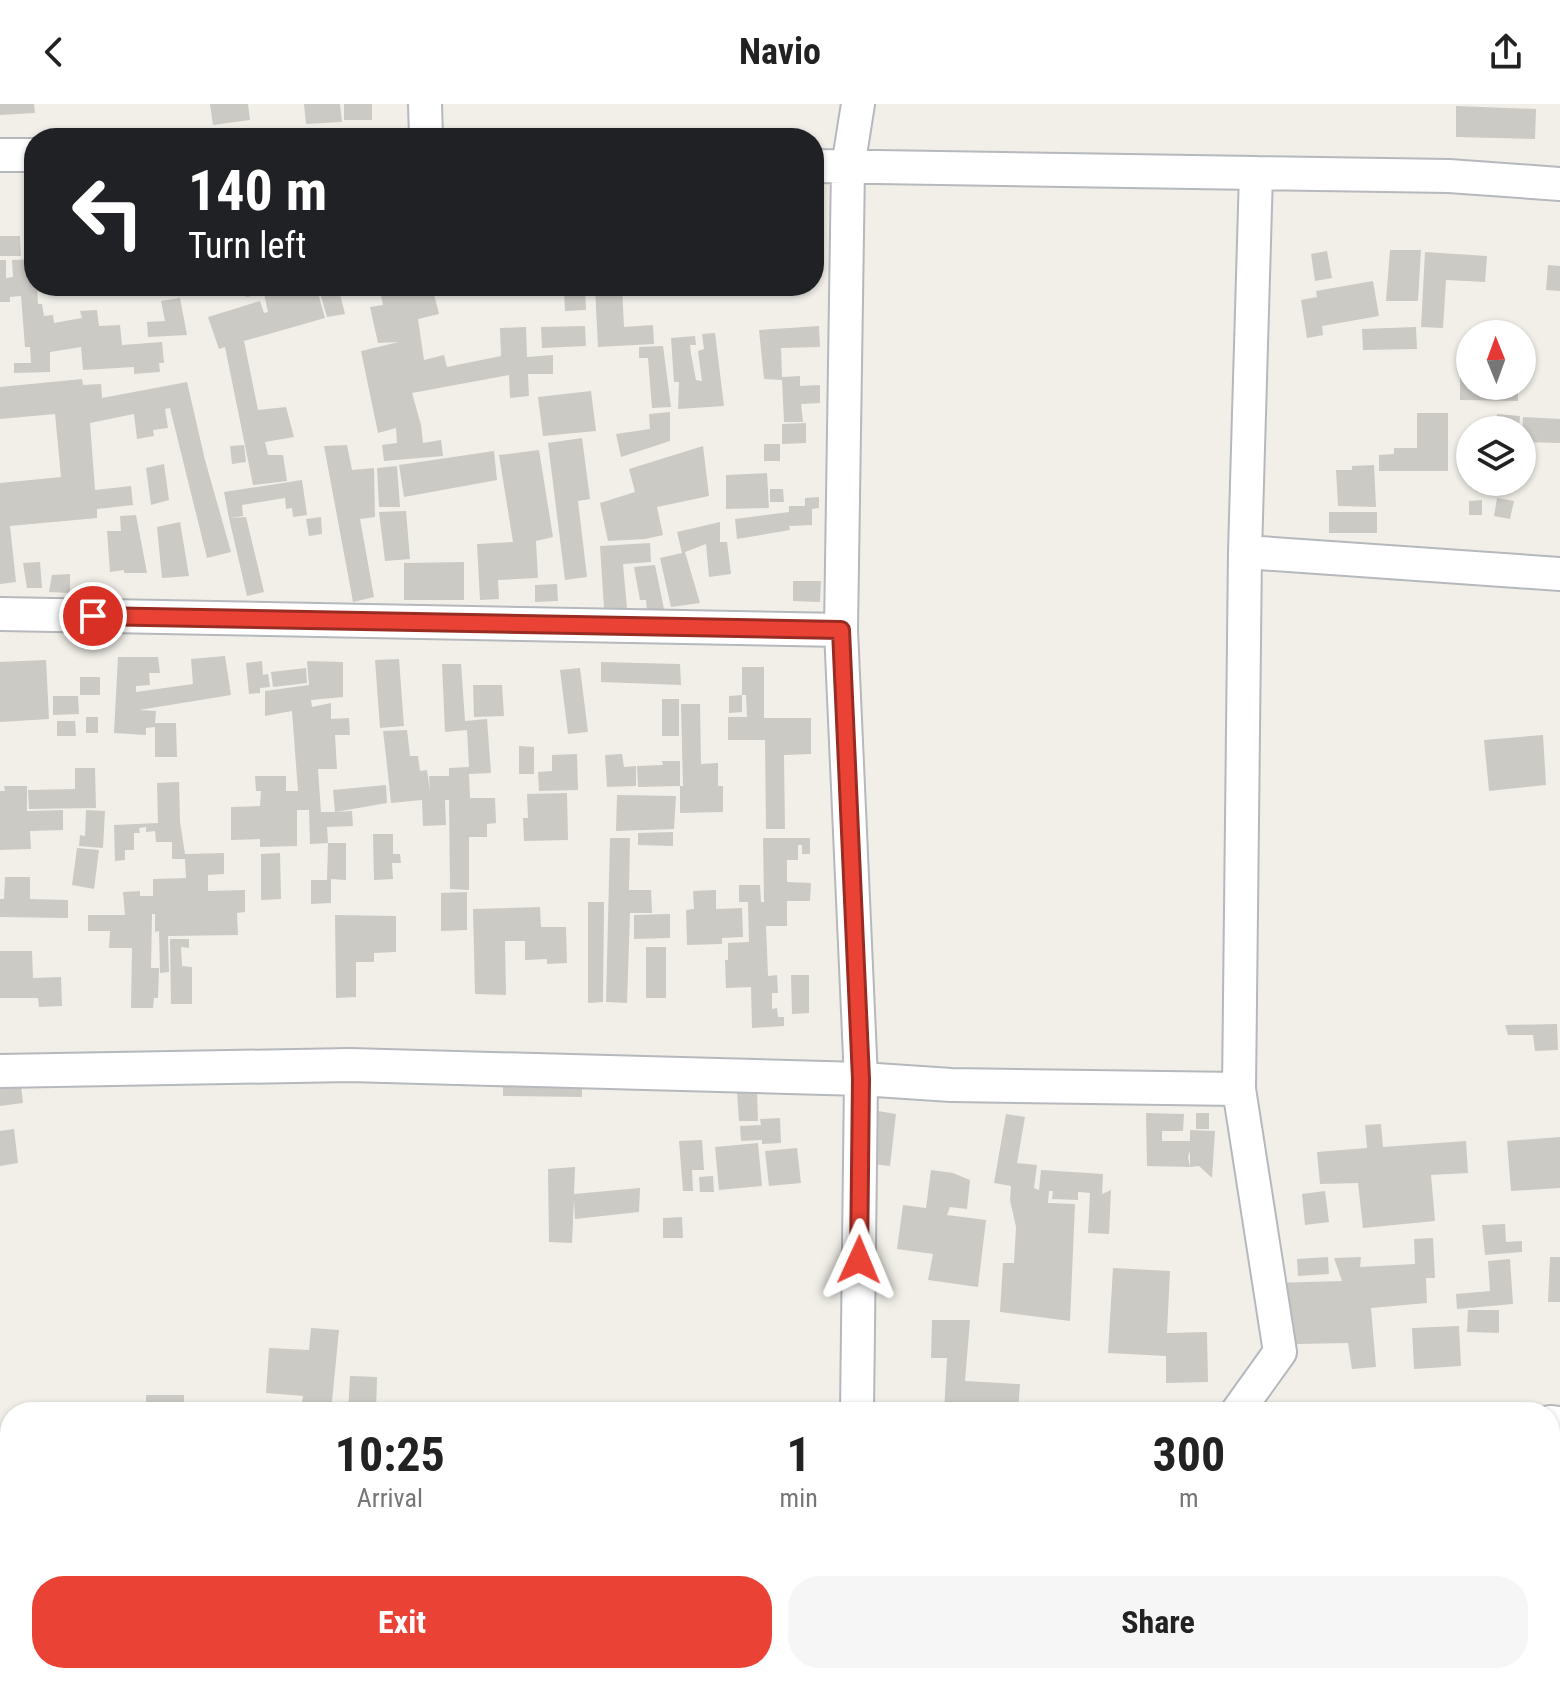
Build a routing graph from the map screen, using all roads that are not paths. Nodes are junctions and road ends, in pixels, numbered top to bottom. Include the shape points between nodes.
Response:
1 (425, 104) edge
2 (858, 104) edge
3 (426, 128) edge
4 (0, 155) edge
5 (24, 155) edge
6 (824, 166) edge
7 (848, 167) junction
8 (1256, 173) junction
9 (1560, 184) edge
10 (1245, 552) junction
11 (1560, 574) edge
12 (0, 614) edge
13 (841, 630) junction
14 (0, 1071) edge
15 (861, 1079) junction
16 (1239, 1089) junction
17 (857, 1402) edge
18 (1244, 1402) edge

1 - 3 street
2 - 7 street
4 - 5 street
6 - 7 street
7 - 8 street
7 - 13 street
8 - 9 street
8 - 10 street
10 - 11 street
10 - 16 street
12 - 13 street
13 - 15 street
14 - 15 street via 350,1065
15 - 16 street
15 - 17 street
16 - 18 street via 1280,1352

